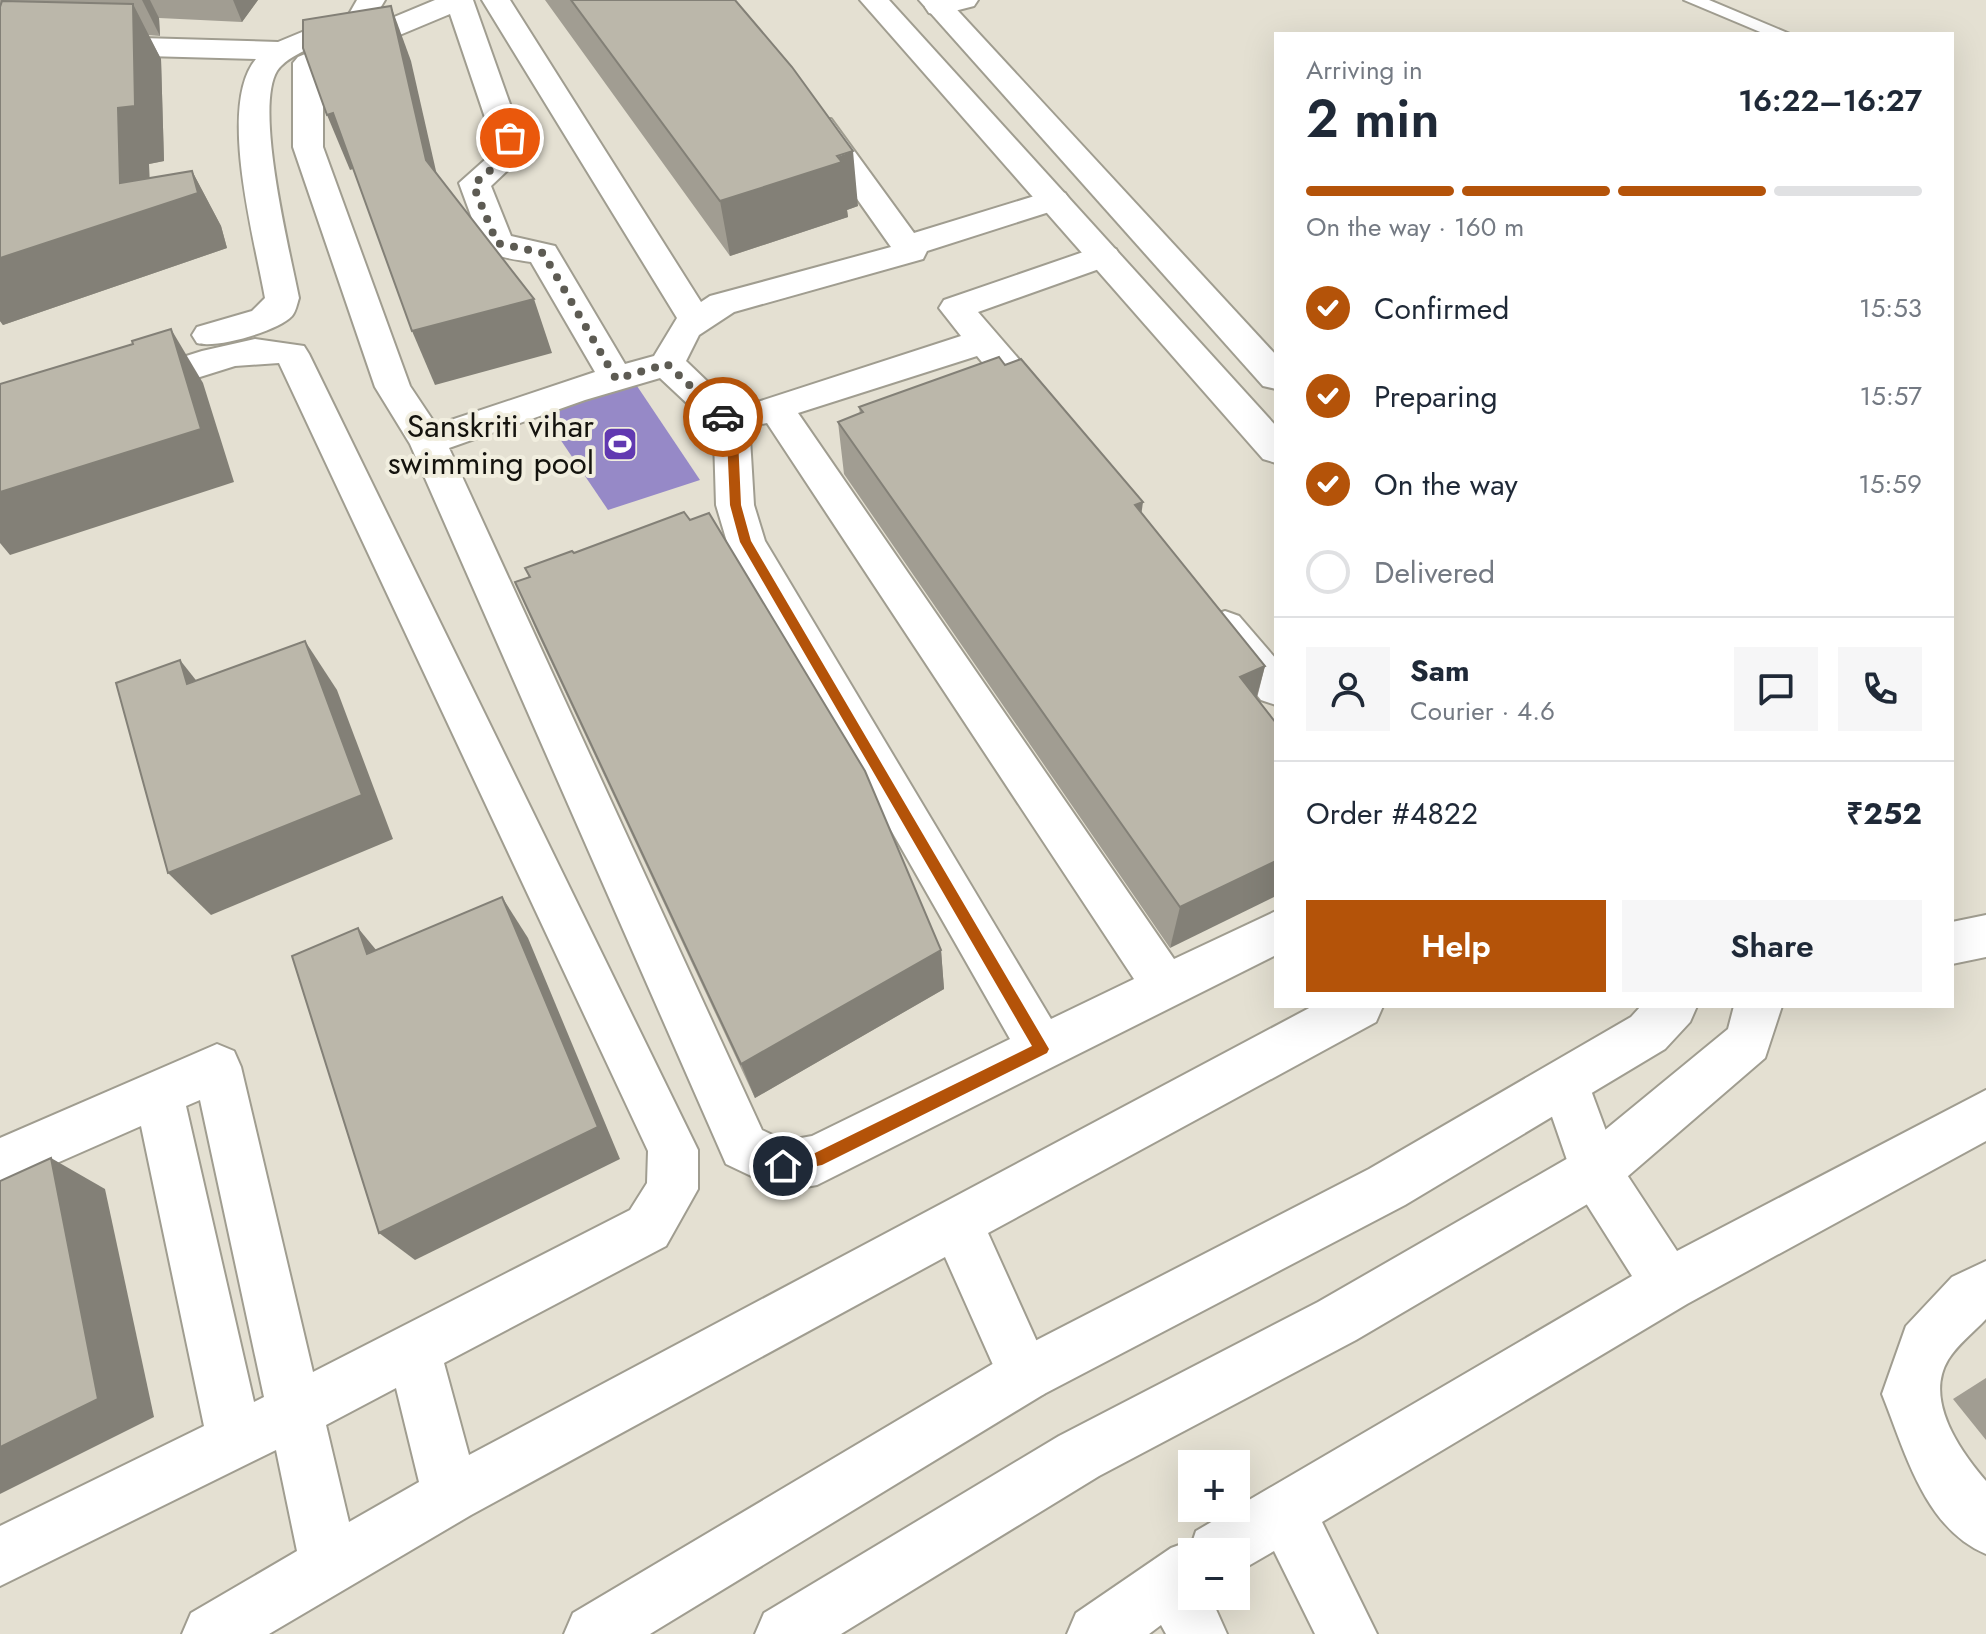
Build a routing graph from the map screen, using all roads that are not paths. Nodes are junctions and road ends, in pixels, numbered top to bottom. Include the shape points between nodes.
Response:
1 (396, 0) edge
2 (459, 0) edge
3 (496, 0) edge
4 (874, 0) edge
5 (1693, 0) edge
6 (945, 2) edge
7 (1729, 5) edge
8 (367, 7) edge
9 (1777, 32) edge
10 (11, 44) edge
11 (287, 51) junction
12 (7, 73) edge
13 (804, 104) edge
14 (1054, 200) junction
15 (907, 246) junction
16 (1104, 256) junction
17 (695, 320) junction
18 (984, 341) junction
19 (667, 364) junction
20 (1274, 375) edge
21 (616, 379) junction
22 (775, 407) junction
23 (726, 423) junction
24 (1055, 425) edge
25 (428, 442) junction
26 (1274, 448) edge
27 (1206, 605) edge
28 (1274, 686) edge
29 (1274, 933) edge
30 (1986, 936) edge
31 (1954, 943) edge
32 (1166, 987) junction
33 (1355, 1008) edge
34 (1671, 1008) edge
35 (1757, 1008) edge
36 (1042, 1049) junction
37 (1565, 1082) junction
38 (159, 1094) junction
39 (1986, 1114) edge
40 (0, 1163) edge
41 (1595, 1171) junction
42 (956, 1223) junction
43 (1668, 1285) junction
44 (1986, 1288) edge
45 (413, 1349) junction
46 (1025, 1375) junction
47 (297, 1410) junction
48 (235, 1440) junction
49 (451, 1495) junction
50 (1285, 1511) junction
51 (1986, 1525) edge
52 (1242, 1538) edge
53 (0, 1557) edge
54 (330, 1566) junction
55 (1178, 1579) edge
56 (1196, 1610) edge
57 (212, 1634) edge
58 (594, 1634) edge
59 (785, 1634) edge
60 (1097, 1634) edge
61 (1197, 1634) edge
62 (1347, 1634) edge

1 - 8 street
2 - 21 street via 512,152 475,183 481,205 497,243 543,253
2 - 25 street via 308,63 308,147 393,387
3 - 17 street
4 - 14 street
5 - 7 lane
6 - 20 street
7 - 9 lane
8 - 11 street
10 - 11 street
10 - 12 street
11 - 45 street via 261,71 255,104 255,138 282,298 279,309 110,379 255,349 292,354 673,1150 672,1189 648,1228
13 - 15 street
14 - 15 street
14 - 16 street
15 - 17 street via 911,252 722,304
16 - 18 street via 956,308
16 - 26 street
17 - 19 street
18 - 22 street
18 - 24 street
19 - 21 street
19 - 23 street
21 - 25 street
22 - 23 street
22 - 32 street
23 - 36 street via 732,438 735,505 746,542
25 - 36 street via 744,1147 783,1166 817,1160
27 - 28 street
29 - 32 street
30 - 31 street
32 - 36 street
33 - 42 street
34 - 37 street via 1648,1033
35 - 41 street via 1748,1042
37 - 41 street
37 - 46 street via 1387,1187
38 - 40 street
38 - 47 street via 217,1067
38 - 48 street
39 - 43 street
41 - 43 street
41 - 59 street via 1337,1321 1079,1456
42 - 46 street
42 - 49 street
43 - 50 street
44 - 51 street via 1971,1296 1925,1345 1910,1394 1943,1475
45 - 47 street
45 - 49 street
46 - 58 street
47 - 48 street
47 - 54 street
48 - 53 street
49 - 54 street
50 - 52 street
50 - 62 street
54 - 57 street
55 - 60 street
56 - 61 street

